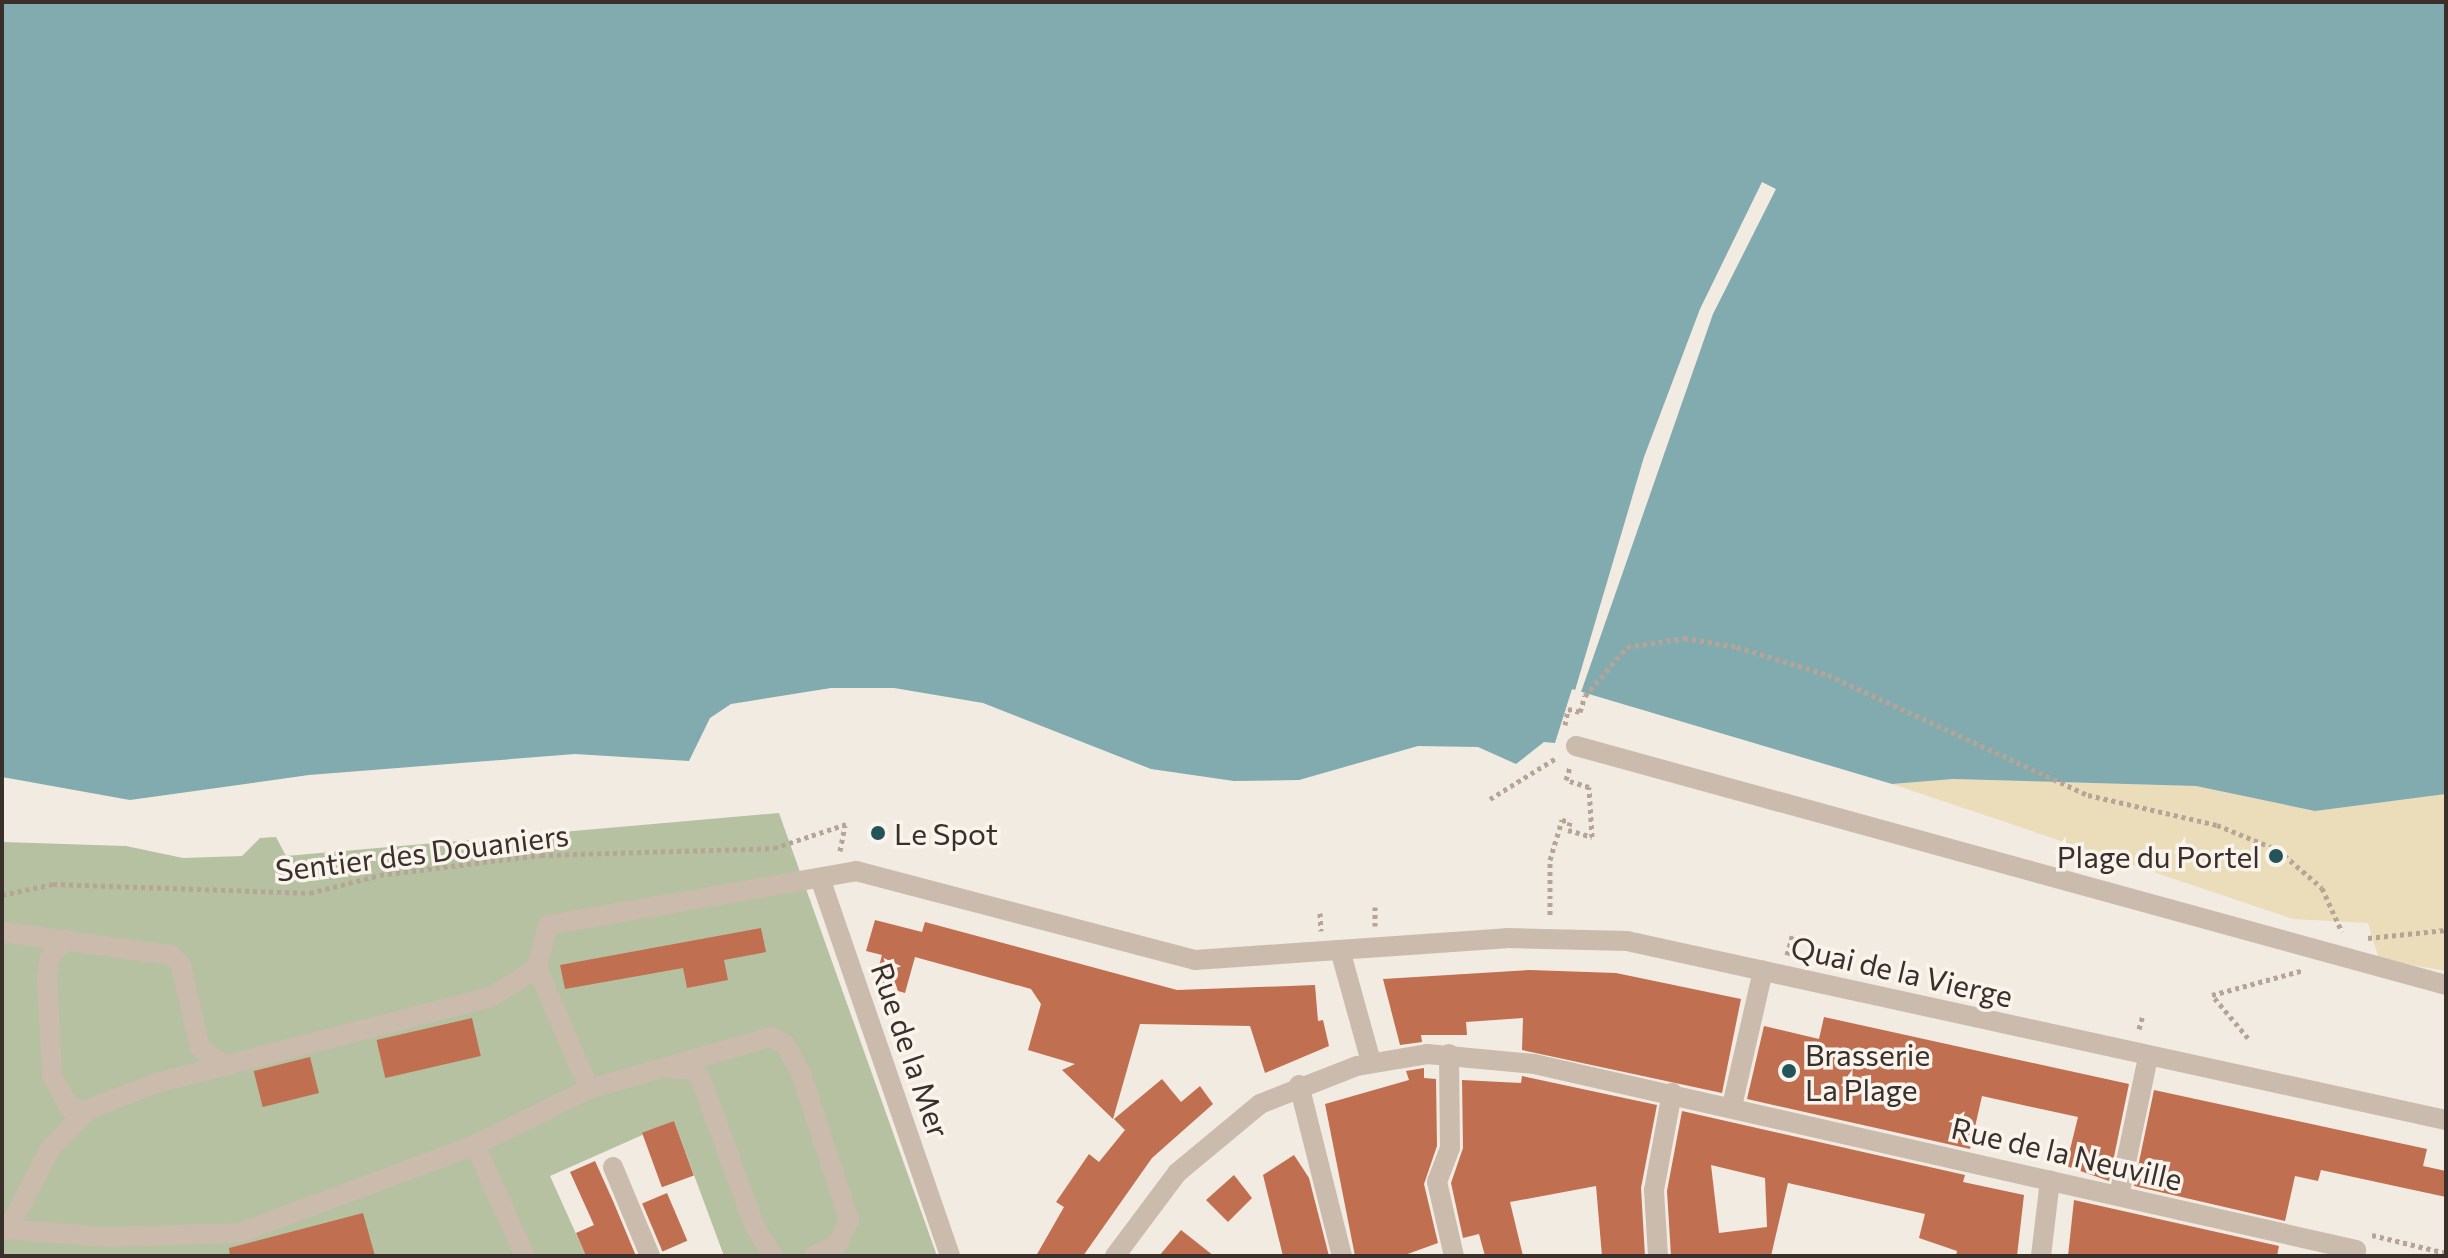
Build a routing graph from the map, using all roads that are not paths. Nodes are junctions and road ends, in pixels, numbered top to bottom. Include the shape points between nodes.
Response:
1 (1576, 746) road end
2 (830, 878) junction
3 (2, 932) edge
4 (65, 939) junction
5 (1340, 950) junction
6 (537, 968) junction
7 (1763, 971) junction
8 (2446, 985) edge
9 (200, 1048) junction
10 (1449, 1054) junction
11 (2148, 1057) junction
12 (1371, 1062) junction
13 (226, 1067) junction
14 (662, 1070) junction
15 (183, 1080) junction
16 (1299, 1085) junction
17 (589, 1089) junction
18 (1672, 1093) junction
19 (1732, 1106) junction
20 (87, 1110) junction
21 (2446, 1120) edge
22 (475, 1145) junction
23 (613, 1167) dead end
24 (2050, 1181) junction
25 (2119, 1196) junction
26 (6, 1229) edge
27 (2356, 1250) road end
28 (525, 1256) edge
29 (650, 1256) edge
30 (773, 1256) edge
31 (814, 1256) edge
32 (950, 1256) edge
33 (1115, 1256) edge
34 (1342, 1256) edge
35 (1454, 1256) edge
36 (1658, 1256) edge
37 (2041, 1256) edge

1 - 8 street
2 - 5 street, Quai de la Vierge via 874,873 1178,958
2 - 6 street, Quai de la Vierge via 548,925
2 - 32 street, Rue de la Mer
3 - 4 street
4 - 9 street via 177,959
4 - 20 street via 50,957 47,976 52,1076 70,1108
5 - 7 street, Quai de la Vierge via 1549,936 1627,941
5 - 12 street
6 - 13 street via 491,997
6 - 17 street
7 - 11 street, Quai de la Vierge
7 - 19 street
9 - 13 street
9 - 15 street
10 - 12 street, Rue de la Neuville
10 - 18 street, Rue de la Neuville via 1506,1059
10 - 35 street via 1450,1148 1437,1182
11 - 21 street, Quai de la Vierge
11 - 25 street
12 - 16 street, Rue de la Neuville
13 - 15 street
14 - 17 street
14 - 30 street via 691,1069 700,1077 755,1227
14 - 31 street via 757,1038 785,1044 801,1073 849,1220 838,1244
15 - 20 street via 156,1083
16 - 33 street, Rue de la Neuville via 1249,1112 1191,1159
16 - 34 street
17 - 22 street
18 - 19 street, Rue de la Neuville
18 - 36 street via 1654,1190
19 - 24 street, Rue de la Neuville
20 - 26 street via 50,1149
22 - 26 street via 239,1233 109,1237
22 - 28 street
23 - 29 street
24 - 25 street, Rue de la Neuville
24 - 37 street
25 - 27 street, Rue de la Neuville

